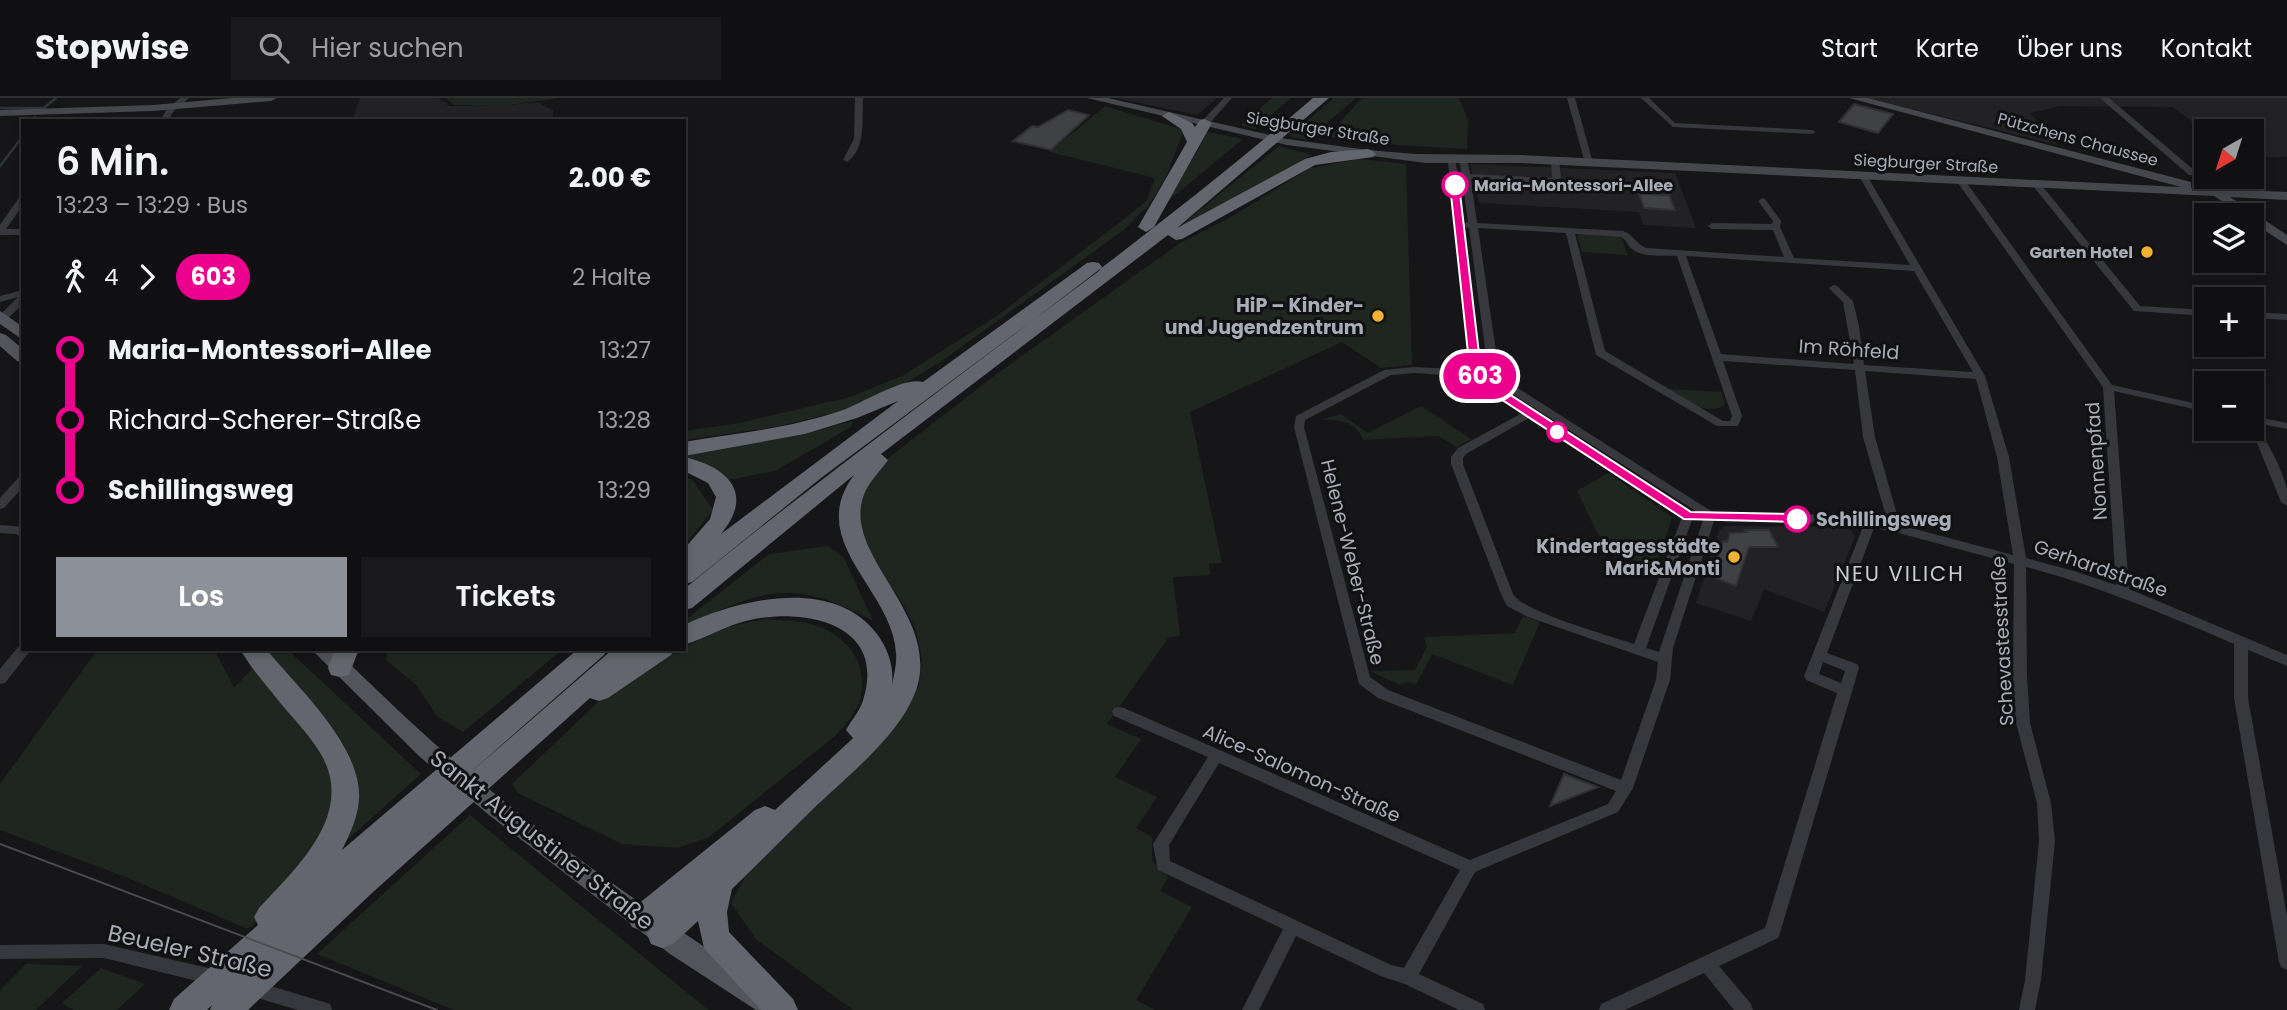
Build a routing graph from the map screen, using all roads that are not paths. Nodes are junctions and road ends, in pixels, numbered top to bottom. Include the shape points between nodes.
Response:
1 (186, 98) edge
2 (271, 98) edge
3 (859, 98) edge
4 (1093, 98) edge
5 (1228, 98) edge
6 (1303, 98) edge
7 (1322, 98) edge
8 (1571, 98) edge
9 (1645, 98) edge
10 (1856, 98) edge
11 (2104, 98) edge
12 (176, 106) junction
13 (0, 113) edge
14 (1169, 116) junction
15 (166, 119) edge
16 (1205, 123) junction
17 (1812, 132) dead end
18 (1268, 137) junction
19 (1194, 142) junction
20 (1313, 154) junction
21 (1368, 154) joint
22 (847, 160) dead end
23 (1459, 161) junction
24 (1558, 163) junction
25 (1589, 163) junction
26 (2126, 168) junction
27 (2192, 173) dead end
28 (1454, 176) junction
29 (1863, 176) junction
30 (1466, 177) junction
31 (1961, 181) junction
32 (2036, 184) junction
33 (2128, 189) junction
34 (2211, 193) junction
35 (2263, 196) junction
36 (2287, 196) edge
37 (21, 201) edge
38 (1762, 201) dead end
39 (2232, 203) edge
40 (2255, 203) edge
41 (1458, 224) junction
42 (2264, 224) edge
43 (1473, 225) junction
44 (1712, 226) dead end
45 (1146, 227) junction
46 (1776, 227) junction
47 (0, 231) edge
48 (1570, 231) junction
49 (21, 232) edge
50 (2287, 241) edge
51 (1681, 254) junction
52 (1790, 260) junction
53 (1917, 268) junction
54 (1115, 270) junction
55 (1834, 288) dead end
56 (21, 294) edge
57 (0, 299) edge
58 (21, 300) edge
59 (2194, 312) edge
60 (2264, 316) edge
61 (2287, 317) edge
62 (1, 318) edge
63 (21, 333) edge
64 (2, 342) edge
65 (21, 356) edge
66 (1716, 357) junction
67 (1860, 368) junction
68 (1494, 373) junction
69 (945, 375) junction
70 (1478, 375) junction
71 (1980, 376) junction
72 (2108, 387) junction
73 (2194, 406) edge
74 (1529, 413) junction
75 (921, 414) junction
76 (2264, 421) edge
77 (2287, 426) edge
78 (2261, 441) edge
79 (686, 449) edge
80 (686, 464) edge
81 (21, 482) edge
82 (13, 490) junction
83 (0, 491) edge
84 (2287, 502) edge
85 (0, 505) edge
86 (1688, 516) junction
87 (1710, 516) junction
88 (1870, 523) junction
89 (1895, 528) junction
90 (0, 529) edge
91 (21, 532) edge
92 (2020, 561) junction
93 (686, 564) edge
94 (686, 574) edge
95 (2123, 592) junction
96 (686, 599) edge
97 (686, 635) edge
98 (2241, 641) junction
99 (1638, 650) junction
100 (22, 651) edge
101 (253, 651) edge
102 (326, 651) edge
103 (594, 651) edge
104 (627, 651) edge
105 (659, 651) edge
106 (1819, 655) junction
107 (344, 659) edge
108 (1664, 659) junction
109 (2287, 661) edge
110 (0, 679) edge
111 (1845, 691) junction
112 (1119, 712) dead end
113 (515, 748) junction
114 (1216, 755) junction
115 (1626, 788) junction
116 (1470, 867) junction
117 (723, 878) junction
118 (652, 926) junction
119 (1292, 927) junction
120 (0, 952) edge
121 (2287, 962) edge
122 (1706, 963) junction
123 (1408, 977) junction
124 (282, 996) joint
125 (189, 1007) edge
126 (226, 1010) edge
127 (324, 1010) edge
128 (780, 1010) edge
129 (1250, 1010) edge
130 (1477, 1010) edge
131 (1607, 1010) edge
132 (1745, 1010) edge
133 (2027, 1010) edge

1 - 12 street
2 - 12 main road
3 - 22 street via 858,139
4 - 14 main road, Siegburger Straße
5 - 16 street
6 - 18 highway
7 - 18 highway
8 - 25 street
9 - 17 street via 1672,125
10 - 26 main road, Pützchens Chaussee
11 - 27 street
12 - 13 main road
12 - 15 street
14 - 16 main road, Siegburger Straße
14 - 19 highway via 1185,125
16 - 19 highway
16 - 20 main road, Siegburger Straße
18 - 45 highway
18 - 54 highway
19 - 45 highway
20 - 21 highway
20 - 54 highway
21 - 23 main road, Siegburger Straße
23 - 24 main road, Siegburger Straße
23 - 28 street
23 - 30 street
24 - 25 main road, Siegburger Straße
24 - 30 street via 1554,181
25 - 29 main road, Siegburger Straße
26 - 33 main road via 2147,183
26 - 34 main road, Pützchens Chaussee
28 - 30 street
28 - 41 street
29 - 31 main road, Siegburger Straße
29 - 53 street, Schevastesstraße
30 - 43 street
31 - 32 main road, Siegburger Straße
31 - 72 street
32 - 33 main road, Siegburger Straße
32 - 59 street via 2137,309
33 - 34 main road, Siegburger Straße
34 - 35 main road, Siegburger Straße
34 - 39 main road
35 - 36 main road, Siegburger Straße
35 - 40 main road
37 - 47 street
38 - 46 street via 1777,221
41 - 43 street
41 - 70 street
42 - 50 main road
43 - 48 street
43 - 68 street
44 - 46 street
45 - 69 highway
46 - 52 street
47 - 49 street
48 - 51 street via 1623,234 1644,251
48 - 66 street via 1600,353 1721,425 1734,424 1737,416
51 - 52 street
51 - 66 street
52 - 53 street
53 - 71 street, Schevastesstraße
54 - 75 highway
55 - 67 street via 1848,301
56 - 57 street
58 - 62 street
60 - 61 street
62 - 63 main road
64 - 65 main road
66 - 67 street, Im Röhfeld
67 - 71 street, Im Röhfeld
67 - 89 street via 1869,438
68 - 70 street, Helene-Weber-Straße
68 - 87 street
69 - 79 highway via 805,428
69 - 94 highway via 813,472
70 - 74 street
70 - 115 street, Helene-Weber-Straße via 1388,372 1300,418 1364,680 1383,694
71 - 92 street, Schevastesstraße via 2003,457
72 - 73 street, Nonnenpfad
72 - 95 street, Nonnenpfad
74 - 86 street
74 - 99 street via 1457,457 1507,594 1512,603 1533,614
75 - 96 highway
75 - 117 highway via 865,471 848,506 854,545 905,632 910,659 904,685 891,711 860,746
76 - 77 street
78 - 84 street
80 - 93 highway via 716,478 727,497 720,522
81 - 82 street
82 - 83 street
82 - 85 street
86 - 87 street, Gerhardstraße
86 - 99 street
87 - 88 street, Gerhardstraße
87 - 108 street
88 - 89 street, Gerhardstraße
88 - 106 street
89 - 92 street, Gerhardstraße
90 - 91 street
92 - 95 street, Gerhardstraße
92 - 133 street, Schevastesstraße via 2023,723 2044,803 2047,841
95 - 98 street, Gerhardstraße
97 - 118 highway via 751,610 819,610 862,633 880,664 881,683 876,703 848,743
98 - 109 street, Gerhardstraße
98 - 121 street via 2241,698
99 - 108 street
100 - 110 street
101 - 125 highway via 338,760 346,785 344,815 320,860
102 - 107 main road, Sankt Augustiner Straße
103 - 125 highway
104 - 113 highway
105 - 113 highway
106 - 111 street via 1852,668
106 - 111 street via 1811,676
107 - 118 main road, Sankt Augustiner Straße via 427,750
108 - 115 street via 1663,680
111 - 122 street via 1772,933
112 - 114 street, Alice-Salomon-Straße
113 - 126 highway
114 - 116 street, Alice-Salomon-Straße
114 - 119 street via 1161,844 1161,863
115 - 116 street via 1613,808
116 - 123 street
117 - 118 highway
117 - 128 highway via 712,912 715,938
118 - 128 main road, Sankt Augustiner Straße
119 - 123 street
119 - 129 street
120 - 124 street, Beueler Straße via 104,951
122 - 131 street
122 - 132 street
123 - 130 street
124 - 127 street, Beueler Straße

